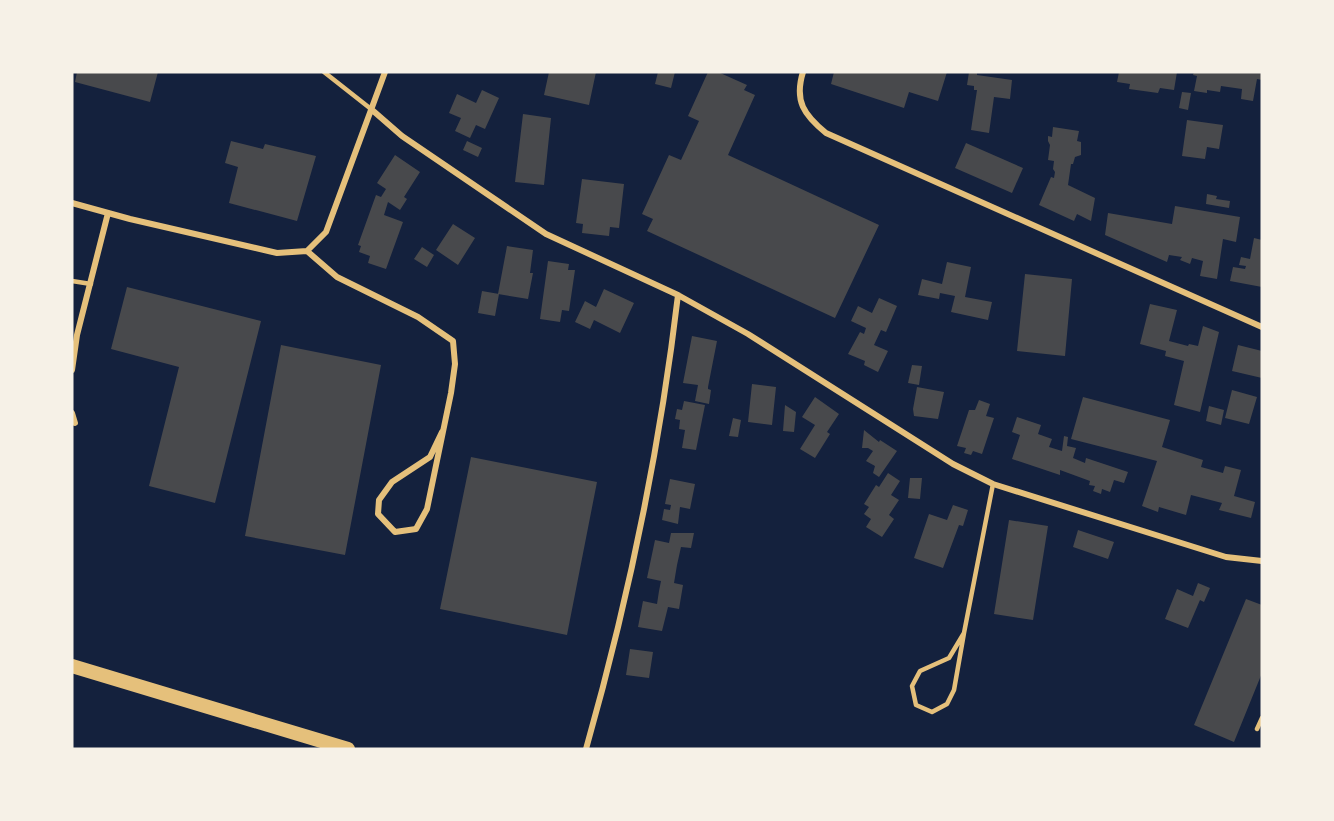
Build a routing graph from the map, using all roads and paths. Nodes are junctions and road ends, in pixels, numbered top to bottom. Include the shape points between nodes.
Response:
1 (324, 72) edge
2 (385, 72) edge
3 (803, 72) edge
4 (371, 110) junction
5 (72, 203) edge
6 (108, 213) junction
7 (307, 251) junction
8 (72, 281) edge
9 (91, 284) junction
10 (678, 295) junction
11 (1262, 327) edge
12 (74, 335) edge
13 (72, 370) edge
14 (72, 413) edge
15 (75, 423) dead end
16 (442, 432) junction
17 (993, 484) junction
18 (1262, 561) edge
19 (964, 633) junction
20 (72, 666) edge
21 (1262, 718) edge
22 (1257, 729) dead end
23 (348, 749) edge
24 (586, 749) edge

1 - 4 lane
2 - 4 street
3 - 11 street via 801,105 810,121 826,133
4 - 7 street via 326,232
4 - 10 street via 402,136 546,234
5 - 6 street
6 - 7 street via 277,253
6 - 9 street
7 - 16 street via 337,277 418,317 453,341 456,364
8 - 9 lane
9 - 12 street
10 - 17 street via 758,340 953,464
10 - 24 street via 643,518
12 - 13 street
14 - 15 street
16 - 16 street via 427,509 416,529 395,532 378,514 379,500 392,482 430,457
17 - 18 street via 1226,557
17 - 19 lane
19 - 19 lane via 954,690 947,704 933,712 916,705 912,686 920,671 949,658
20 - 23 main road
21 - 22 lane

